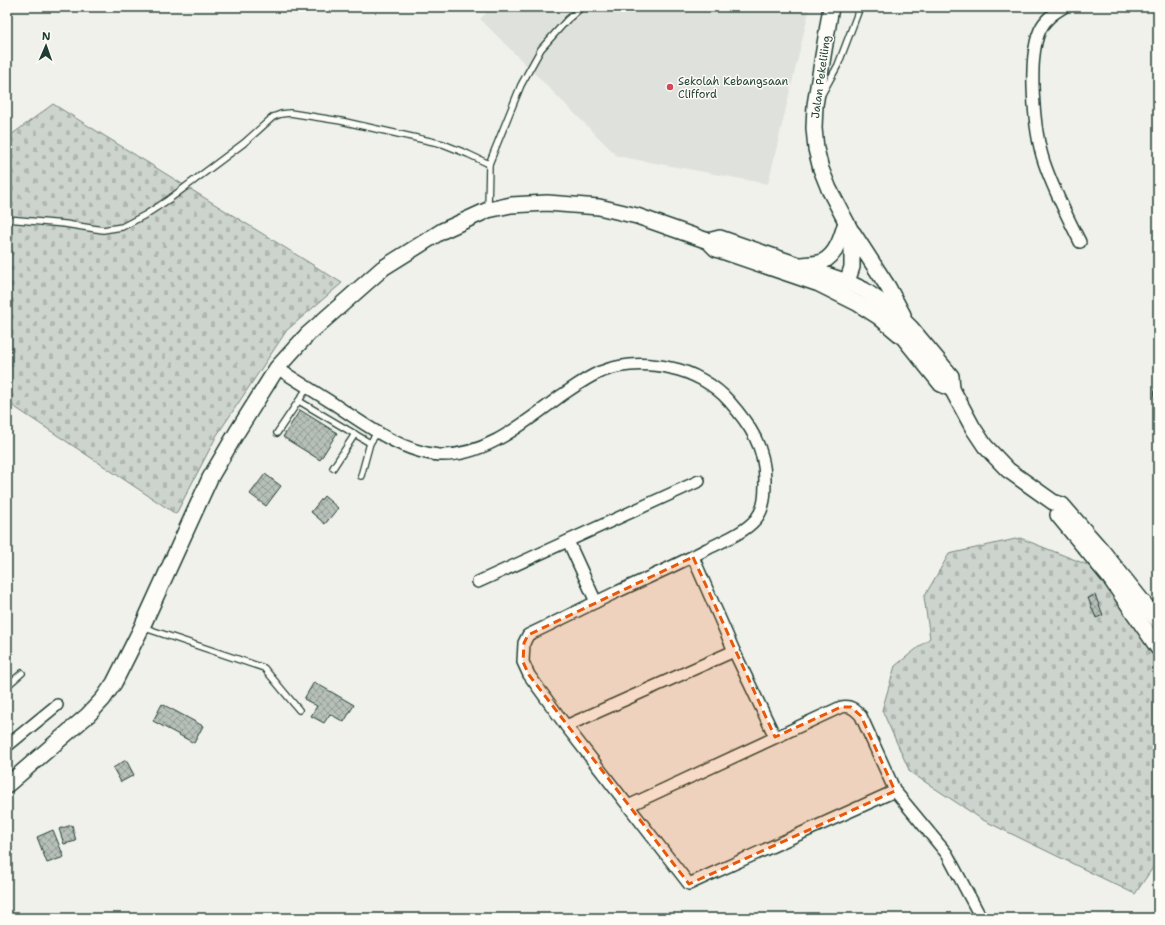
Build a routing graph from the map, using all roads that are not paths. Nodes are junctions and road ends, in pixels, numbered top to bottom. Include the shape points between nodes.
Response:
1 (582, 7) edge
2 (831, 7) edge
3 (860, 7) edge
4 (1064, 7) edge
5 (815, 104) junction
6 (489, 164) junction
7 (488, 210) junction
8 (7, 219) edge
9 (849, 227) junction
10 (708, 241) junction
11 (1080, 242) dead end
12 (802, 265) junction
13 (847, 282) junction
14 (819, 284) junction
15 (857, 303) junction
16 (911, 328) junction
17 (277, 368) junction
18 (308, 387) junction
19 (952, 388) junction
20 (299, 401) junction
21 (277, 433) dead end
22 (377, 433) junction
23 (355, 434) junction
24 (370, 443) junction
25 (333, 468) dead end
26 (361, 476) dead end
27 (699, 481) dead end
28 (1053, 502) junction
29 (568, 541) junction
30 (693, 557) junction
31 (478, 582) dead end
32 (596, 602) junction
33 (1158, 620) edge
34 (142, 627) junction
35 (1157, 644) edge
36 (734, 651) junction
37 (22, 673) dead end
38 (7, 686) edge
39 (57, 706) dead end
40 (299, 710) dead end
41 (566, 726) junction
42 (775, 737) junction
43 (7, 746) edge
44 (7, 785) edge
45 (895, 791) junction
46 (628, 806) junction
47 (981, 918) edge

1 - 6 lane via 540,48
2 - 5 street, Jalan Pekeliling
3 - 5 lane via 828,86
4 - 11 street via 1048,18 1040,30 1036,44 1033,60 1035,120 1044,162
5 - 9 street, Jalan Pekeliling via 814,128 821,169
6 - 7 lane
6 - 8 lane via 444,144 341,121 290,113 273,117 244,143 168,200 122,227 103,230
7 - 10 street via 511,205 547,203 599,207 637,216
7 - 17 street via 442,231 384,268 307,335
9 - 12 street via 835,250 821,262
9 - 13 street, Jalan Pekeliling via 852,267
9 - 16 street
10 - 12 street via 720,238
10 - 14 street via 716,249
12 - 13 street
13 - 14 street
13 - 15 street
13 - 16 street via 884,304
14 - 15 street
15 - 19 street via 880,317 904,338 941,384
16 - 19 street via 951,376
17 - 18 street
17 - 34 street via 210,478
18 - 20 lane
18 - 22 street
19 - 28 street via 985,446 1008,470
20 - 21 lane
20 - 23 lane
22 - 24 lane
22 - 30 street via 422,451 456,454 470,451 510,432 583,380 601,372 637,364 678,369 724,394 742,415 754,433 765,471 762,509 758,517 749,526
23 - 24 lane
23 - 25 lane
24 - 26 lane
27 - 29 street
28 - 33 street via 1062,505
28 - 35 street via 1054,510 1110,578
29 - 31 street
29 - 32 street
30 - 32 street
30 - 36 street
32 - 41 street via 528,635 524,643 523,662 529,675
34 - 40 lane via 264,668
34 - 44 street via 114,683 103,699
36 - 41 street
36 - 42 street
37 - 38 lane
39 - 43 street
41 - 46 street
42 - 45 street via 841,707 851,707 861,716
42 - 46 street
45 - 46 street via 688,884
45 - 47 street via 947,854

